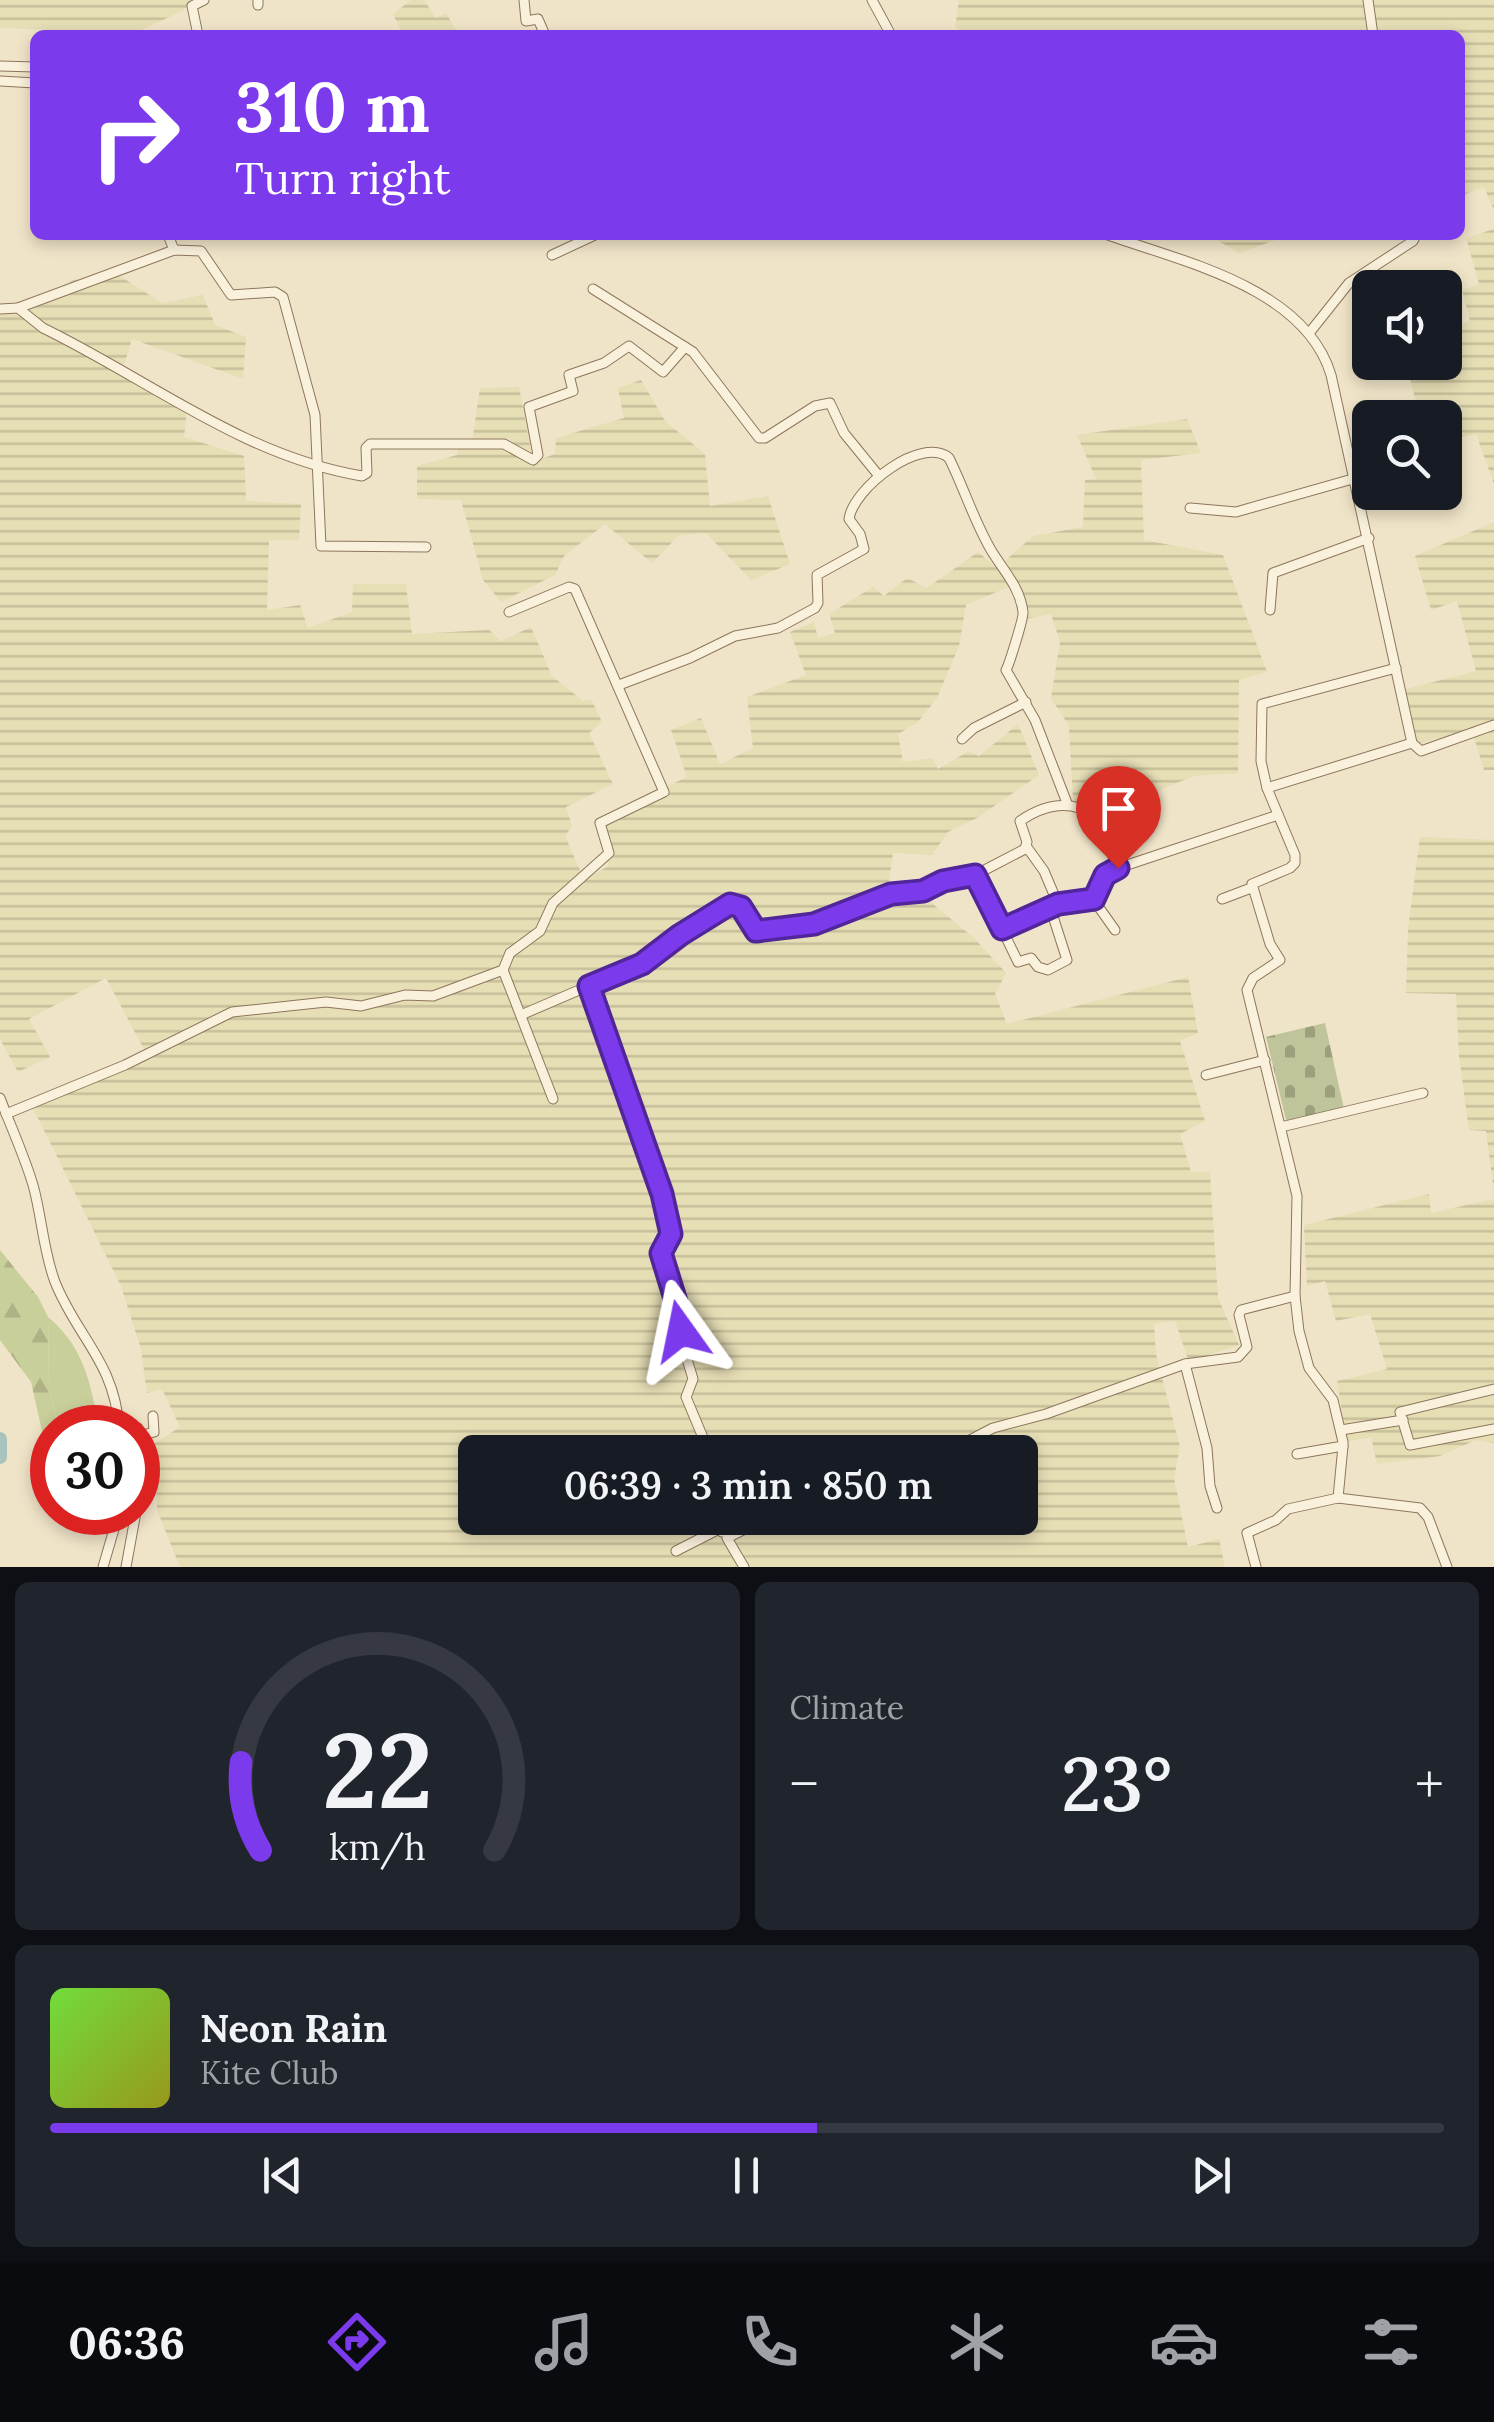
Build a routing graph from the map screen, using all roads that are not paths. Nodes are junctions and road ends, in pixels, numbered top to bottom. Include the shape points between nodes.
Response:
1 (204, 0) edge
2 (524, 0) edge
3 (872, 0) edge
4 (1368, 0) edge
5 (197, 30) edge
6 (543, 30) edge
7 (888, 30) edge
8 (1372, 30) edge
9 (0, 66) edge
10 (30, 67) edge
11 (0, 82) edge
12 (30, 83) edge
13 (170, 240) edge
14 (586, 240) edge
15 (1122, 240) edge
16 (1413, 240) edge
17 (174, 250) junction
18 (552, 255) dead end
19 (594, 290) dead end
20 (18, 308) junction
21 (0, 309) edge
22 (1310, 332) junction
23 (685, 346) junction
24 (1352, 462) edge
25 (318, 468) junction
26 (879, 476) junction
27 (1352, 479) edge
28 (1190, 508) dead end
29 (1363, 510) edge
30 (1369, 538) junction
31 (426, 547) dead end
32 (1270, 610) dead end
33 (508, 612) dead end
34 (1396, 668) junction
35 (619, 686) junction
36 (1262, 690) dead end
37 (1026, 702) junction
38 (1262, 704) junction
39 (1494, 725) edge
40 (962, 739) dead end
41 (1412, 743) junction
42 (1266, 788) junction
43 (1067, 804) junction
44 (1278, 815) junction
45 (1026, 846) junction
46 (1118, 868) junction
47 (975, 875) junction
48 (1252, 888) junction
49 (1094, 899) junction
50 (1222, 900) dead end
51 (1054, 905) junction
52 (1002, 929) junction
53 (1114, 930) dead end
54 (503, 970) junction
55 (589, 986) junction
56 (521, 1015) junction
57 (1265, 1060) junction
58 (1206, 1075) dead end
59 (1423, 1093) dead end
60 (0, 1098) edge
61 (554, 1099) dead end
62 (6, 1114) junction
63 (1281, 1127) junction
64 (1295, 1296) junction
65 (1185, 1364) junction
66 (1494, 1389) edge
67 (118, 1405) edge
68 (1402, 1420) junction
69 (1494, 1428) edge
70 (1340, 1430) junction
71 (702, 1435) edge
72 (980, 1435) edge
73 (1343, 1446) junction
74 (1298, 1454) dead end
75 (1338, 1498) junction
76 (1217, 1508) dead end
77 (112, 1535) edge
78 (132, 1535) edge
79 (707, 1535) edge
80 (724, 1535) edge
81 (733, 1535) edge
82 (727, 1538) junction
83 (676, 1551) dead end
84 (103, 1567) edge
85 (126, 1567) edge
86 (744, 1567) edge
87 (1256, 1567) edge
88 (1447, 1567) edge

1 - 5 street via 192,6
2 - 6 street via 526,21 538,19
3 - 7 street
4 - 8 street
9 - 10 street
11 - 12 street
13 - 17 street
14 - 18 street
15 - 22 street via 1218,273
16 - 22 street via 1349,284
17 - 20 street
17 - 25 street via 201,250 231,295 268,291 282,297 315,415
19 - 23 street
20 - 21 street
20 - 25 street via 237,435
22 - 24 street via 1331,375
23 - 25 street via 664,372 629,346 569,374 573,391 529,408 534,460 504,444 395,443 366,446 365,475
23 - 26 street via 760,438 830,403 844,433
25 - 31 street via 321,546
26 - 35 street via 857,496 849,515 864,549 818,575 814,608 778,628 738,635
26 - 37 street via 934,451 950,458 1020,600 1024,621 1006,670
27 - 28 street via 1236,512
29 - 30 street
30 - 32 street via 1273,573
30 - 34 street
33 - 35 street via 574,588
34 - 38 street
34 - 41 street
35 - 54 street via 664,792 600,823 609,853 553,903 540,932 510,953
36 - 38 street
37 - 40 street
37 - 43 street
38 - 42 street
39 - 41 street via 1421,751
41 - 42 street
42 - 44 street
43 - 45 street via 1020,821
43 - 46 street via 1096,816
44 - 46 street
44 - 48 street via 1295,862 1253,881
45 - 47 street
45 - 51 street via 1044,871
46 - 49 street via 1105,875
47 - 52 street
47 - 55 street via 788,928 756,931 741,907 730,904 642,964
48 - 50 street
48 - 57 street via 1280,960 1247,990
49 - 51 street
49 - 53 street
51 - 52 street
51 - 52 street via 1067,960 1048,970 1031,958 1018,962
54 - 56 street
54 - 62 street via 433,996 232,1012
55 - 56 street
55 - 71 street via 662,1194 671,1234 661,1253 693,1379 686,1397
56 - 61 street
57 - 58 street
57 - 63 street
59 - 63 street
60 - 62 street
62 - 67 street via 32,1184 46,1259
63 - 64 street via 1296,1196
64 - 65 street via 1241,1310 1245,1353
64 - 70 street via 1309,1368 1333,1400
65 - 72 street
65 - 76 street
66 - 68 street via 1400,1412
68 - 69 street via 1410,1445
68 - 70 street
70 - 73 street
73 - 74 street
73 - 75 street
75 - 87 street via 1288,1509 1247,1533
75 - 88 street via 1420,1508
77 - 84 street
78 - 85 street
79 - 83 street
80 - 82 street
81 - 82 street
82 - 86 street

